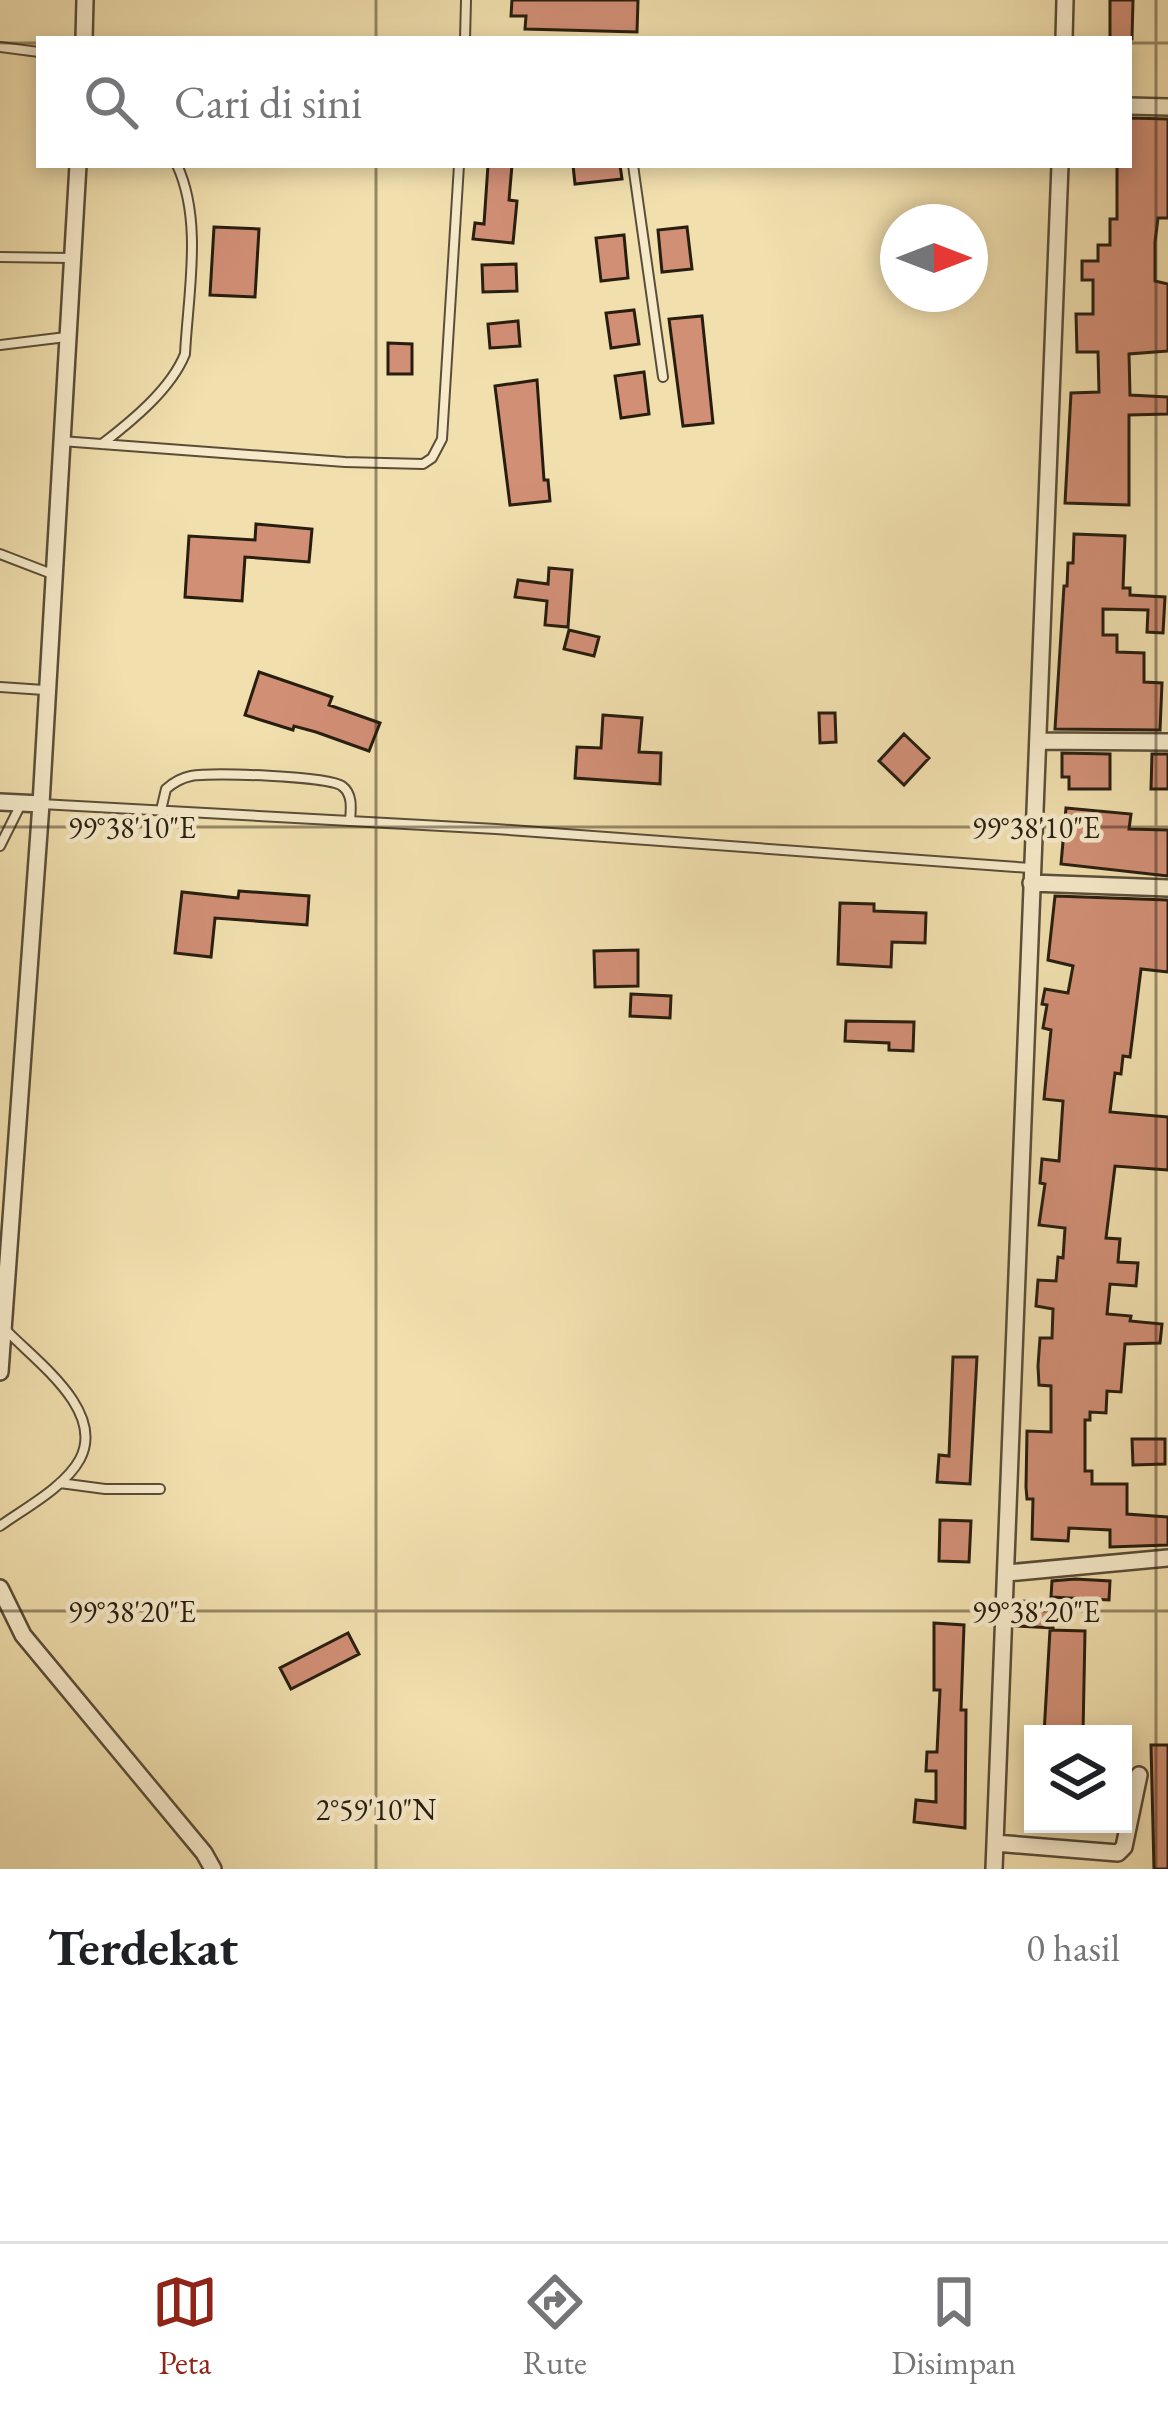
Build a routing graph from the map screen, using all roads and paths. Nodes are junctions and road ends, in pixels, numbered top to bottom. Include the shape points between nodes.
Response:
1 (85, 0) edge
2 (466, 0) edge
3 (1065, 0) edge
4 (84, 36) edge
5 (465, 36) edge
6 (1064, 36) edge
7 (2, 49) edge
8 (36, 52) edge
9 (1132, 106) edge
10 (1168, 107) edge
11 (78, 168) edge
12 (178, 168) edge
13 (459, 168) edge
14 (633, 168) edge
15 (1060, 168) edge
16 (0, 257) edge
17 (73, 258) junction
18 (66, 337) junction
19 (0, 345) edge
20 (663, 377) dead end
21 (61, 441) junction
22 (103, 444) junction
23 (0, 554) edge
24 (52, 574) junction
25 (0, 687) edge
26 (44, 690) junction
27 (1038, 741) junction
28 (1168, 742) edge
29 (0, 802) edge
30 (22, 802) junction
31 (41, 804) junction
32 (161, 810) junction
33 (350, 821) junction
34 (4, 831) edge
35 (0, 846) edge
36 (1031, 876) junction
37 (1168, 888) edge
38 (4, 1328) junction
39 (0, 1372) edge
40 (59, 1482) junction
41 (160, 1489) dead end
42 (0, 1526) edge
43 (1168, 1558) edge
44 (1007, 1573) junction
45 (0, 1588) edge
46 (1138, 1775) dead end
47 (995, 1843) junction
48 (213, 1869) edge
49 (994, 1869) edge

1 - 4 street
2 - 5 lane
3 - 6 street
7 - 8 lane
9 - 10 street
11 - 17 street
12 - 22 lane via 190,218 185,354
13 - 22 lane via 442,439 432,458 344,463
14 - 20 lane
15 - 27 street
16 - 17 lane
17 - 18 street
18 - 19 lane
18 - 21 street
21 - 22 lane
21 - 24 street
23 - 24 lane
24 - 26 street
25 - 26 lane
26 - 31 street
27 - 28 street
27 - 36 street
29 - 30 street
30 - 31 street
30 - 34 lane
31 - 32 lane
31 - 38 street
32 - 33 lane
32 - 33 lane via 166,789 186,776 280,777 345,788
33 - 36 lane via 819,850
34 - 35 lane
36 - 37 street
36 - 44 street
38 - 39 street
38 - 40 lane via 83,1416 80,1460
40 - 41 lane
40 - 42 lane
43 - 44 street
44 - 47 street
45 - 48 street via 23,1635
46 - 47 street via 1118,1853
47 - 49 street

